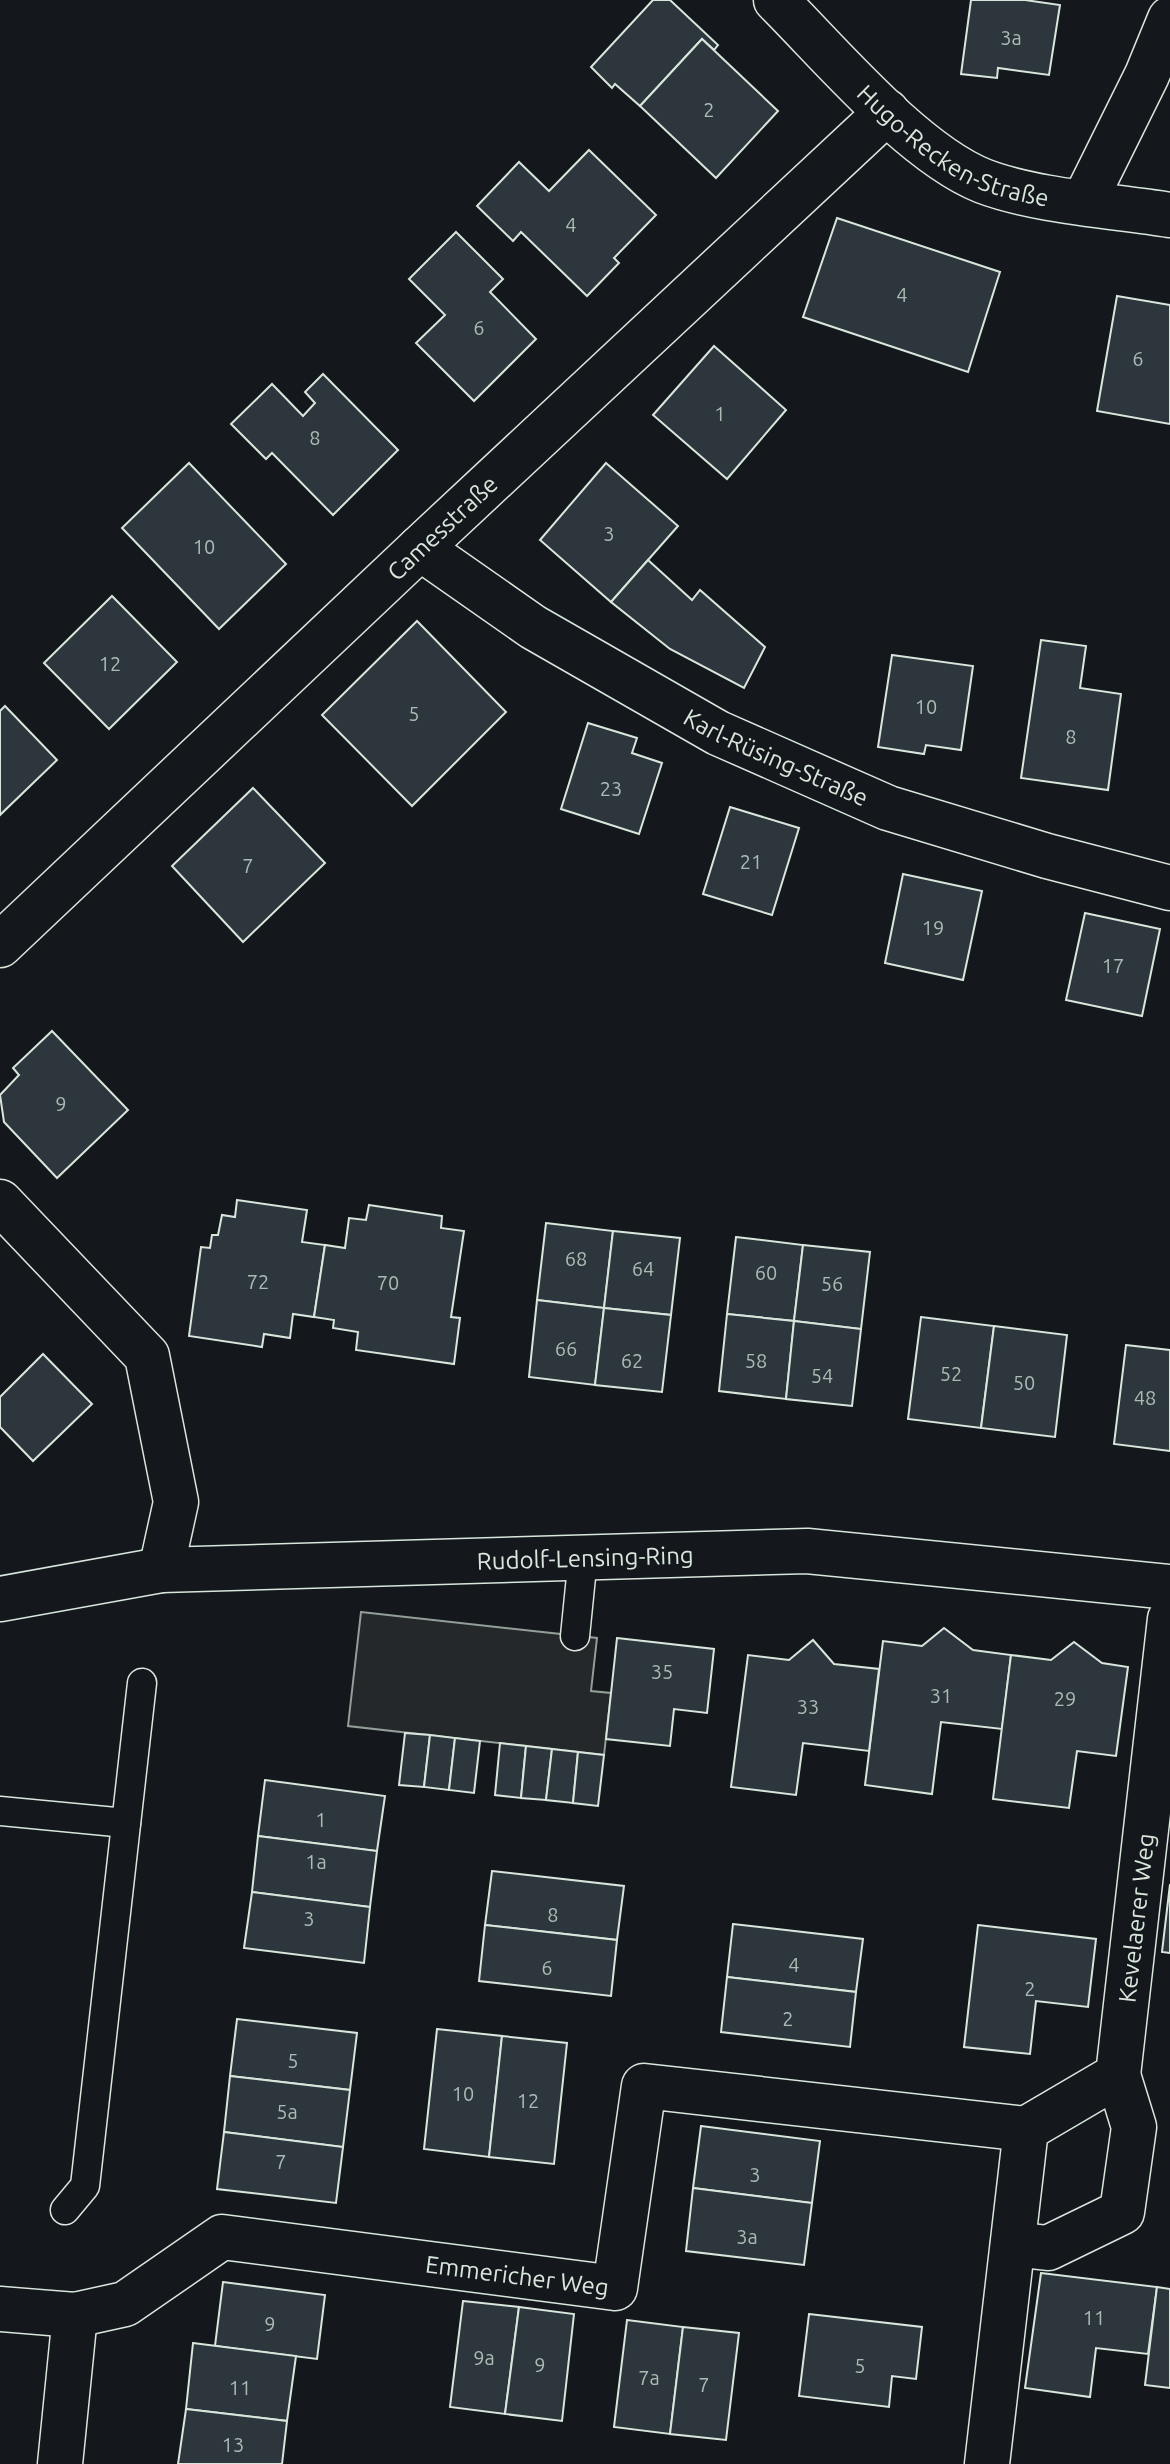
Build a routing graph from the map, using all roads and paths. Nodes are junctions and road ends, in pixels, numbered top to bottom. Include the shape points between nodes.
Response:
1 (776, 0) edge
2 (1170, 19) edge
3 (887, 112) junction
4 (1084, 202) junction
5 (1170, 215) edge
6 (420, 548) junction
7 (1170, 888) edge
8 (0, 945) edge
9 (0, 1202) edge
10 (583, 1557) junction
11 (161, 1570) junction
12 (1170, 1587) edge
13 (0, 1599) edge
14 (1170, 1619) edge
15 (575, 1636) dead end
16 (142, 1683) dead end
17 (0, 1811) edge
18 (126, 1823) junction
19 (1118, 2075) junction
20 (1026, 2129) junction
21 (65, 2210) dead end
22 (1013, 2244) junction
23 (0, 2309) edge
24 (75, 2315) junction
25 (60, 2464) edge
26 (987, 2464) edge

1 - 3 street, Hugo-Recken-Straße
2 - 4 street
3 - 4 street, Hugo-Recken-Straße via 936,154 982,181
3 - 6 street, Camesstraße
4 - 5 street, Hugo-Recken-Straße
6 - 7 street, Karl-Rüsing-Straße via 533,627 718,733 888,808
6 - 8 street, Camesstraße
9 - 11 street via 147,1356 176,1502
10 - 11 street, Rudolf-Lensing-Ring
10 - 12 street, Rudolf-Lensing-Ring via 807,1551
10 - 15 lane
11 - 13 street, Rudolf-Lensing-Ring
14 - 19 street, Kevelaerer Weg
16 - 18 lane
17 - 18 lane
18 - 21 lane via 85,2186
19 - 20 street
19 - 22 street, Kevelaerer Weg via 1134,2127 1122,2212 1048,2248
20 - 22 street
20 - 24 street, Emmericher Weg via 644,2086 615,2288 222,2237 125,2304
22 - 26 street
23 - 24 street, Emmericher Weg
24 - 25 street

